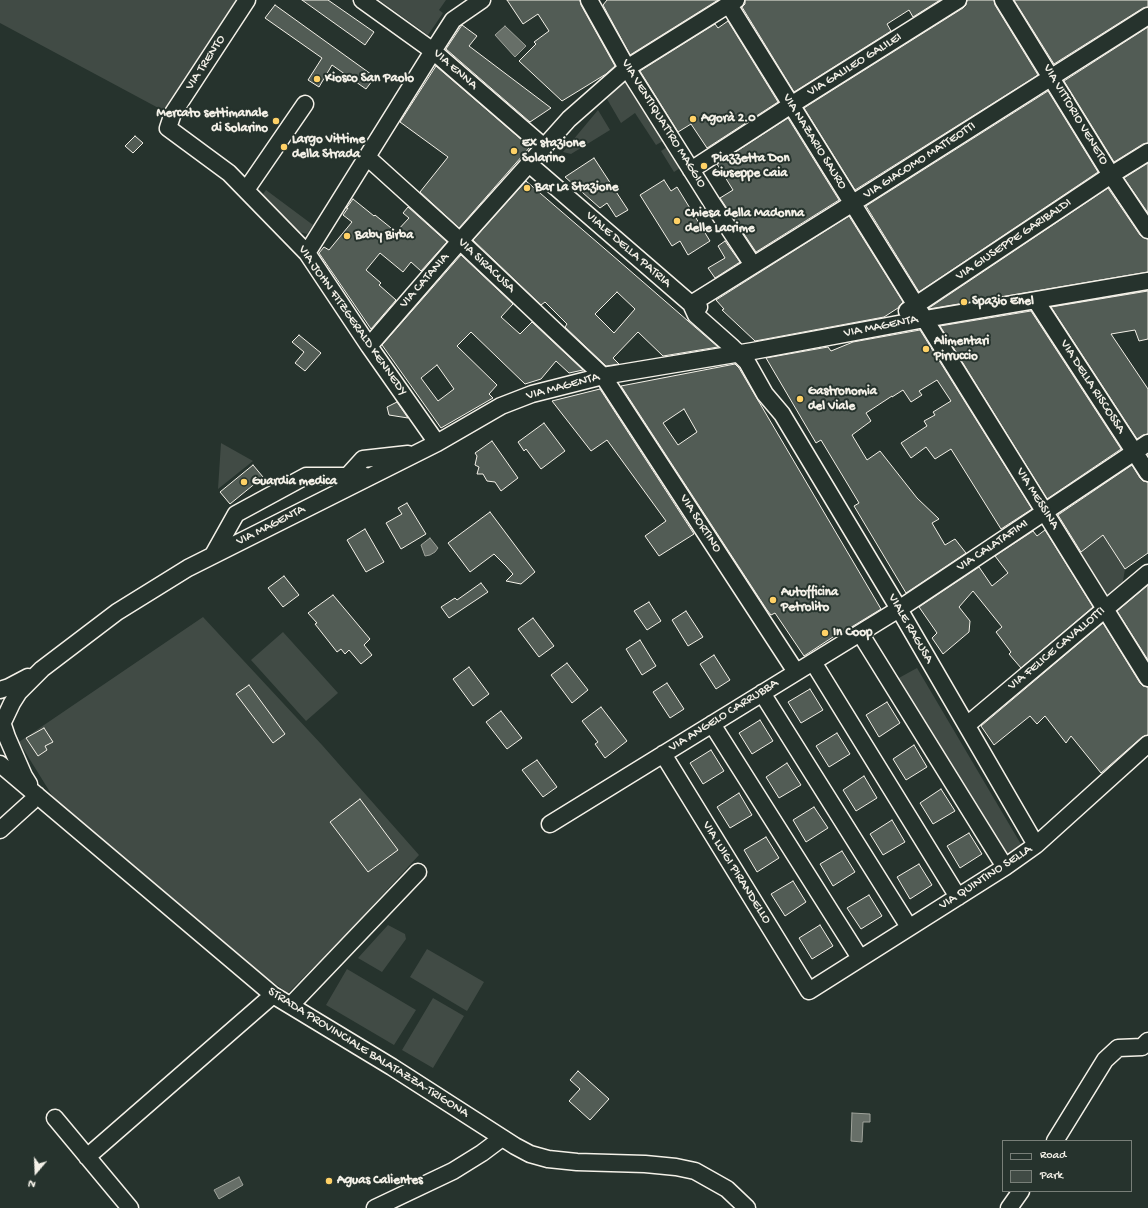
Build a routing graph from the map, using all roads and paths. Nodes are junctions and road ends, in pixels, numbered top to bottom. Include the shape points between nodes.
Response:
1 (247, 0) edge
2 (362, 0) edge
3 (482, 0) edge
4 (589, 0) edge
5 (958, 0) edge
6 (1003, 0) edge
7 (732, 2) edge
8 (1148, 16) edge
9 (433, 51) junction
10 (627, 68) junction
11 (1052, 77) junction
12 (305, 104) dead end
13 (791, 105) junction
14 (168, 128) joint
15 (544, 147) junction
16 (1148, 152) edge
17 (367, 157) junction
18 (529, 164) junction
19 (691, 170) junction
20 (1111, 175) junction
21 (246, 190) junction
22 (853, 203) junction
23 (1148, 230) edge
24 (460, 241) junction
25 (307, 253) junction
26 (754, 266) junction
27 (1148, 281) edge
28 (1036, 301) junction
29 (691, 304) junction
30 (917, 305) junction
31 (925, 319) junction
32 (879, 328) junction
33 (369, 346) junction
34 (745, 352) junction
35 (603, 376) junction
36 (437, 443) junction
37 (1148, 443) edge
38 (1134, 452) junction
39 (415, 454) junction
40 (1148, 473) edge
41 (347, 476) junction
42 (372, 476) junction
43 (326, 499) junction
44 (1045, 512) junction
45 (213, 555) junction
46 (1148, 573) edge
47 (899, 609) junction
48 (1106, 609) junction
49 (860, 633) junction
50 (813, 662) junction
51 (42, 669) junction
52 (796, 672) junction
53 (1148, 678) edge
54 (0, 690) edge
55 (762, 693) junction
56 (712, 724) junction
57 (1, 725) edge
58 (967, 726) junction
59 (1148, 744) edge
60 (663, 754) junction
61 (0, 764) edge
62 (37, 795) junction
63 (550, 824) dead end
64 (0, 830) edge
65 (1036, 845) junction
66 (1006, 866) junction
67 (418, 872) dead end
68 (958, 896) junction
69 (909, 927) junction
70 (860, 958) junction
71 (808, 991) joint
72 (273, 994) junction
73 (291, 1005) junction
74 (1148, 1041) edge
75 (55, 1118) dead end
76 (502, 1138) junction
77 (1056, 1140) edge
78 (87, 1157) junction
79 (1020, 1192) edge
80 (130, 1208) edge
81 (375, 1208) edge
82 (747, 1208) edge
83 (1009, 1208) edge

1 - 14 street, VIA TRENTO via 173,113
2 - 9 street, VIA ENNA
3 - 9 street via 453,20
4 - 10 street, VIA VENTIQUATTRO MAGGIO
5 - 13 street, VIA GALILEO GALILEI
6 - 11 street, VIA VITTORIO VENETO
7 - 10 street, VIA CATANIA
7 - 13 street, VIA NAZARIO SAURO
8 - 11 street, VIA GIACOMO MATTEOTTI
9 - 15 street, VIA ENNA
9 - 17 street
10 - 15 street, VIA CATANIA via 569,119
10 - 19 street, VIA VENTIQUATTRO MAGGIO
11 - 20 street, VIA VITTORIO VENETO
11 - 22 street, VIA GIACOMO MATTEOTTI
12 - 21 street
13 - 19 street, VIA GALILEO GALILEI
13 - 22 street, VIA NAZARIO SAURO
14 - 21 street, VIA JOHN FITZGERALD KENNEDY via 229,172
15 - 18 street, VIA CATANIA
16 - 20 street, VIA GIUSEPPE GARIBALDI
17 - 24 street, VIA SIRACUSA
17 - 25 street
18 - 24 street, VIA CATANIA
18 - 29 street, VIALE DELLA PATRIA
19 - 26 street, VIA VENTIQUATTRO MAGGIO
20 - 23 street, VIA VITTORIO VENETO
20 - 30 street, VIA GIUSEPPE GARIBALDI
21 - 25 street, VIA JOHN FITZGERALD KENNEDY
22 - 26 street, VIA GIACOMO MATTEOTTI
22 - 30 street, VIA NAZARIO SAURO
24 - 33 street, VIA CATANIA
24 - 35 street, VIA SIRACUSA
25 - 33 street, VIA JOHN FITZGERALD KENNEDY
26 - 29 street, VIA GIACOMO MATTEOTTI
27 - 28 street, VIA MAGENTA
28 - 31 street, VIA MAGENTA
28 - 38 street, VIA DELLA RISCOSSA
29 - 34 street, VIALE DELLA PATRIA via 696,315
30 - 31 street, VIA NAZARIO SAURO
30 - 32 street, VIA GIUSEPPE GARIBALDI
31 - 32 street, VIA MAGENTA
31 - 44 street, VIA MESSINA
32 - 34 street, VIA MAGENTA
33 - 36 street, VIA JOHN FITZGERALD KENNEDY
34 - 35 street, VIA MAGENTA
34 - 47 street, VIALE RAGUSA via 746,362 765,394 782,414
35 - 36 street, VIA MAGENTA via 532,394 501,406
35 - 52 street, VIA SORTINO
36 - 39 street, VIA MAGENTA
37 - 38 street, VIA CALATAFIMI
38 - 40 street, VIA DELLA RISCOSSA
38 - 44 street, VIA CALATAFIMI
39 - 41 street via 363,459
39 - 42 street, VIA MAGENTA
41 - 42 street
41 - 43 street
41 - 45 street via 306,476 236,514
42 - 43 street, VIA MAGENTA
43 - 45 street, VIA MAGENTA
44 - 47 street, VIA CALATAFIMI
44 - 48 street, VIA MESSINA
45 - 51 street, VIA MAGENTA via 117,612
46 - 48 street, VIA FELICE CAVALLOTTI
47 - 49 street, VIA ANGELO CARRUBBA
47 - 58 street, VIALE RAGUSA
48 - 53 street, VIA MESSINA
48 - 58 street, VIA FELICE CAVALLOTTI
49 - 50 street, VIA ANGELO CARRUBBA
49 - 66 street
50 - 52 street, VIA ANGELO CARRUBBA
50 - 68 street
51 - 54 street
51 - 57 street via 19,692
52 - 55 street, VIA ANGELO CARRUBBA
55 - 56 street, VIA ANGELO CARRUBBA
55 - 69 street
56 - 60 street, VIA ANGELO CARRUBBA
56 - 70 street
57 - 62 street via 24,776
58 - 65 street, VIALE RAGUSA
59 - 65 street, VIA QUINTINO SELLA
60 - 63 street, VIA ANGELO CARRUBBA
60 - 71 street, VIA LUIGI PIRANDELLO
61 - 62 street, STRADA PROVINCIALE BALATAZZA-TRIGONA
62 - 64 street
62 - 72 street, STRADA PROVINCIALE BALATAZZA-TRIGONA
65 - 66 street, VIA QUINTINO SELLA
66 - 68 street, VIA QUINTINO SELLA
67 - 73 street
68 - 69 street, VIA QUINTINO SELLA
69 - 70 street, VIA QUINTINO SELLA
70 - 71 street, VIA QUINTINO SELLA
72 - 73 street, STRADA PROVINCIALE BALATAZZA-TRIGONA
72 - 78 street
73 - 76 street, STRADA PROVINCIALE BALATAZZA-TRIGONA
74 - 77 street via 1142,1048 1118,1048 1105,1060
75 - 78 street
76 - 81 street via 453,1171
76 - 82 street, STRADA PROVINCIALE BALATAZZA-TRIGONA via 530,1154 548,1159 652,1165 695,1171 727,1189
78 - 80 street
79 - 83 street

